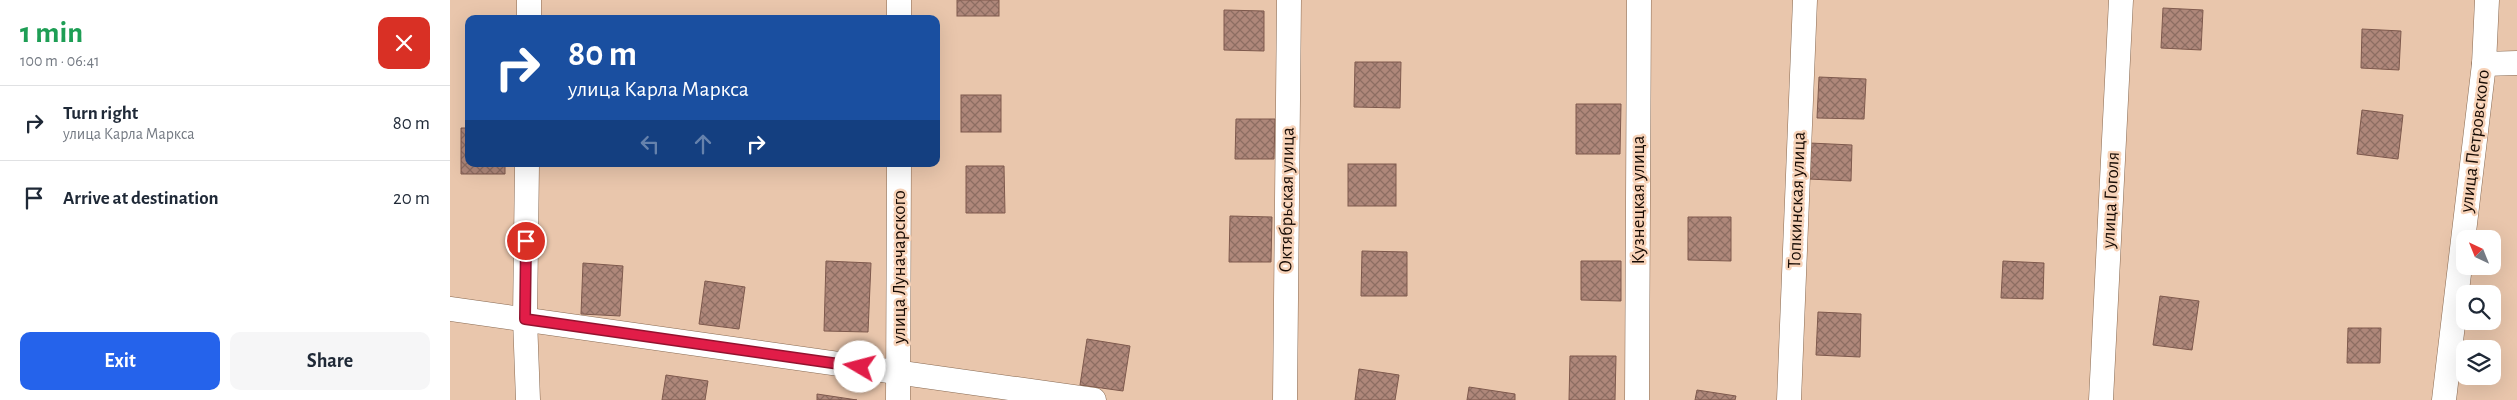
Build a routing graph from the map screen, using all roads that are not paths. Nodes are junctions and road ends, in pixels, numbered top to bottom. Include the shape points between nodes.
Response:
1 (529, 0) edge
2 (899, 0) edge
3 (1289, 0) edge
4 (1639, 0) edge
5 (1805, 0) edge
6 (2121, 0) edge
7 (2487, 0) edge
8 (529, 15) edge
9 (899, 15) edge
10 (2517, 63) edge
11 (2484, 64) junction
12 (527, 167) edge
13 (899, 167) edge
14 (450, 308) edge
15 (525, 319) junction
16 (899, 372) junction
17 (528, 400) edge
18 (898, 400) edge
19 (1094, 400) edge
20 (1285, 400) edge
21 (1637, 400) edge
22 (1789, 400) edge
23 (2101, 400) edge
24 (2444, 400) edge

1 - 8 street
2 - 9 street
3 - 20 street, Октябрьская улица
4 - 21 street, Кузнецкая улица
5 - 22 street, Топкинская улица
6 - 23 street, улица Гоголя
7 - 11 street, улица Петровского
10 - 11 street
11 - 24 street, улица Петровского
12 - 15 street
13 - 16 street, улица Луначарского
14 - 15 street
15 - 16 street
15 - 17 street
16 - 18 street, улица Луначарского
16 - 19 street

